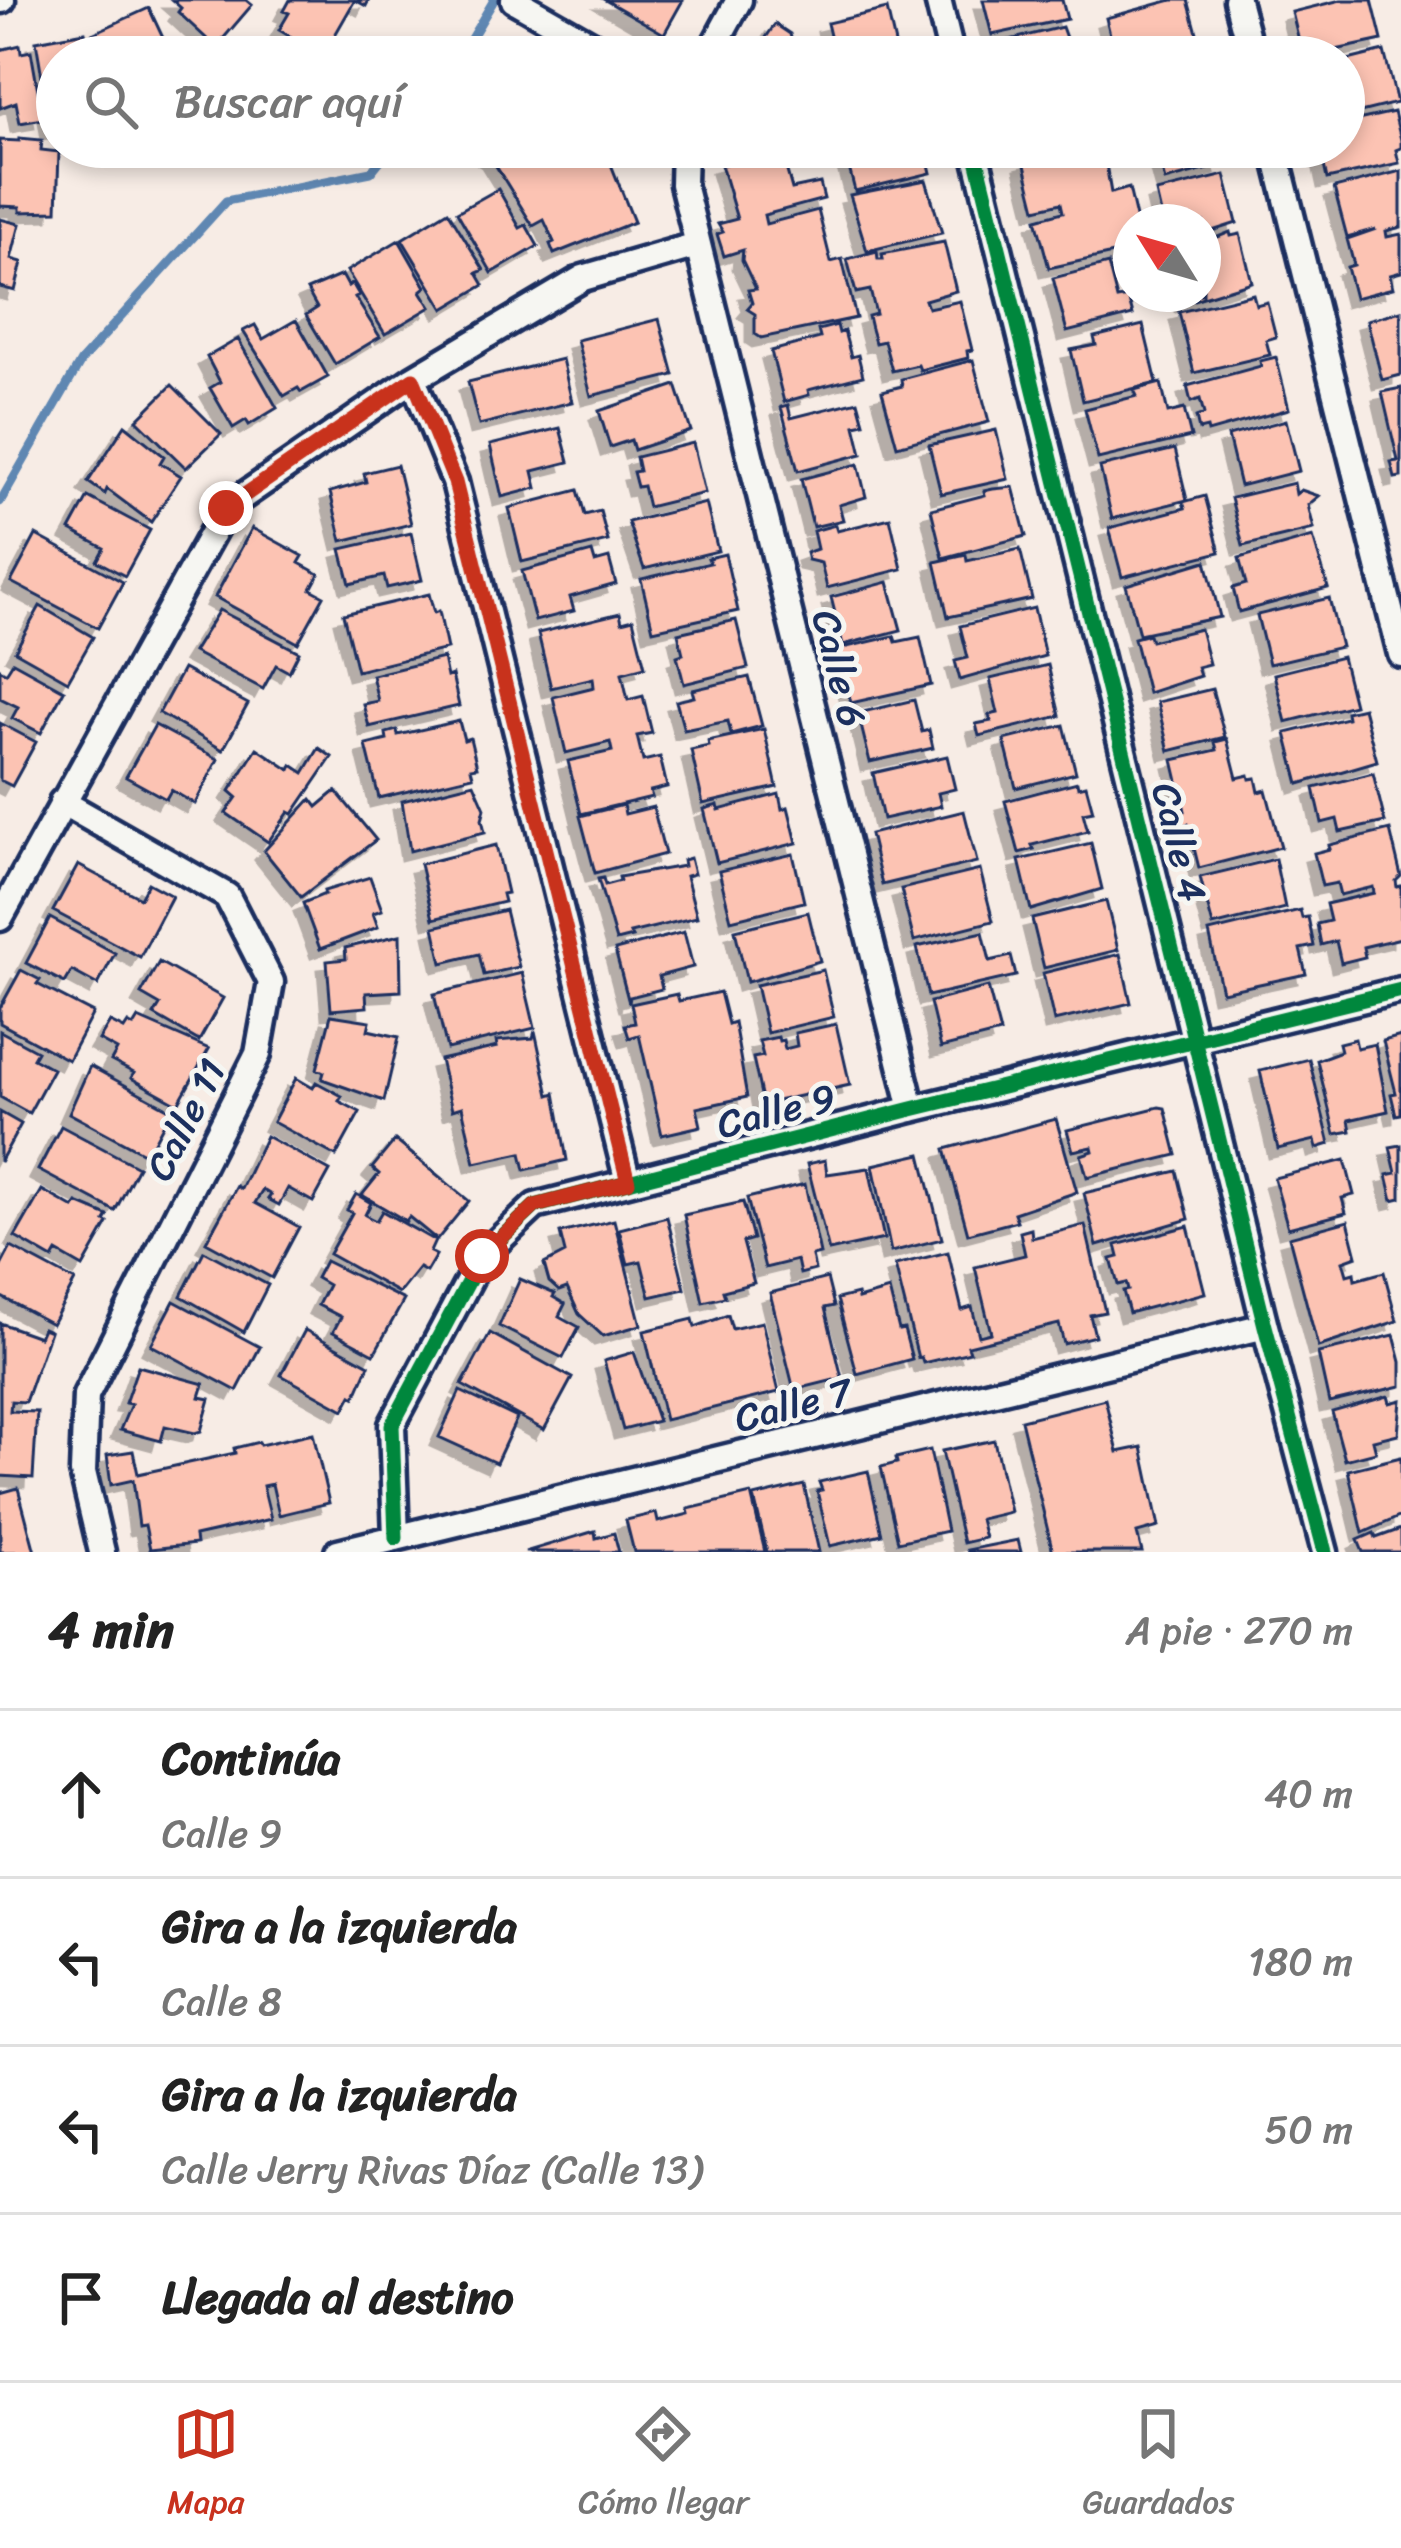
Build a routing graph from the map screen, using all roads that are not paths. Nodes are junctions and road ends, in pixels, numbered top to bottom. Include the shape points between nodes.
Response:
1 (514, 0) edge
2 (739, 0) edge
3 (938, 0) edge
4 (1238, 0) edge
5 (577, 36) edge
6 (719, 36) edge
7 (947, 36) edge
8 (1247, 36) edge
9 (683, 168) edge
10 (979, 168) edge
11 (1279, 168) edge
12 (697, 244) junction
13 (413, 379) junction
14 (1401, 654) edge
15 (62, 802) junction
16 (0, 918) edge
17 (1401, 990) edge
18 (1196, 1040) junction
19 (912, 1109) junction
20 (628, 1182) junction
21 (1265, 1326) junction
22 (396, 1538) junction
23 (102, 1552) edge
24 (338, 1552) edge
25 (1325, 1552) edge

1 - 5 street
2 - 6 street
3 - 7 street
4 - 8 street
9 - 12 street, Calle 6
10 - 18 street, Calle 4
11 - 14 street
12 - 13 street via 583,278
12 - 19 street, Calle 6
13 - 15 street via 226,508
13 - 20 street via 455,482
15 - 16 street
15 - 23 street, Calle 11 via 227,896 271,982 258,1054 86,1395 83,1472
17 - 18 street, Calle 9
18 - 19 street, Calle 9
18 - 21 street, Calle 4
19 - 20 street, Calle 9
20 - 22 street, Calle 9 via 535,1206 482,1256 392,1425
21 - 22 street, Calle 7
21 - 25 street, Calle 4
22 - 24 street, Calle 7

